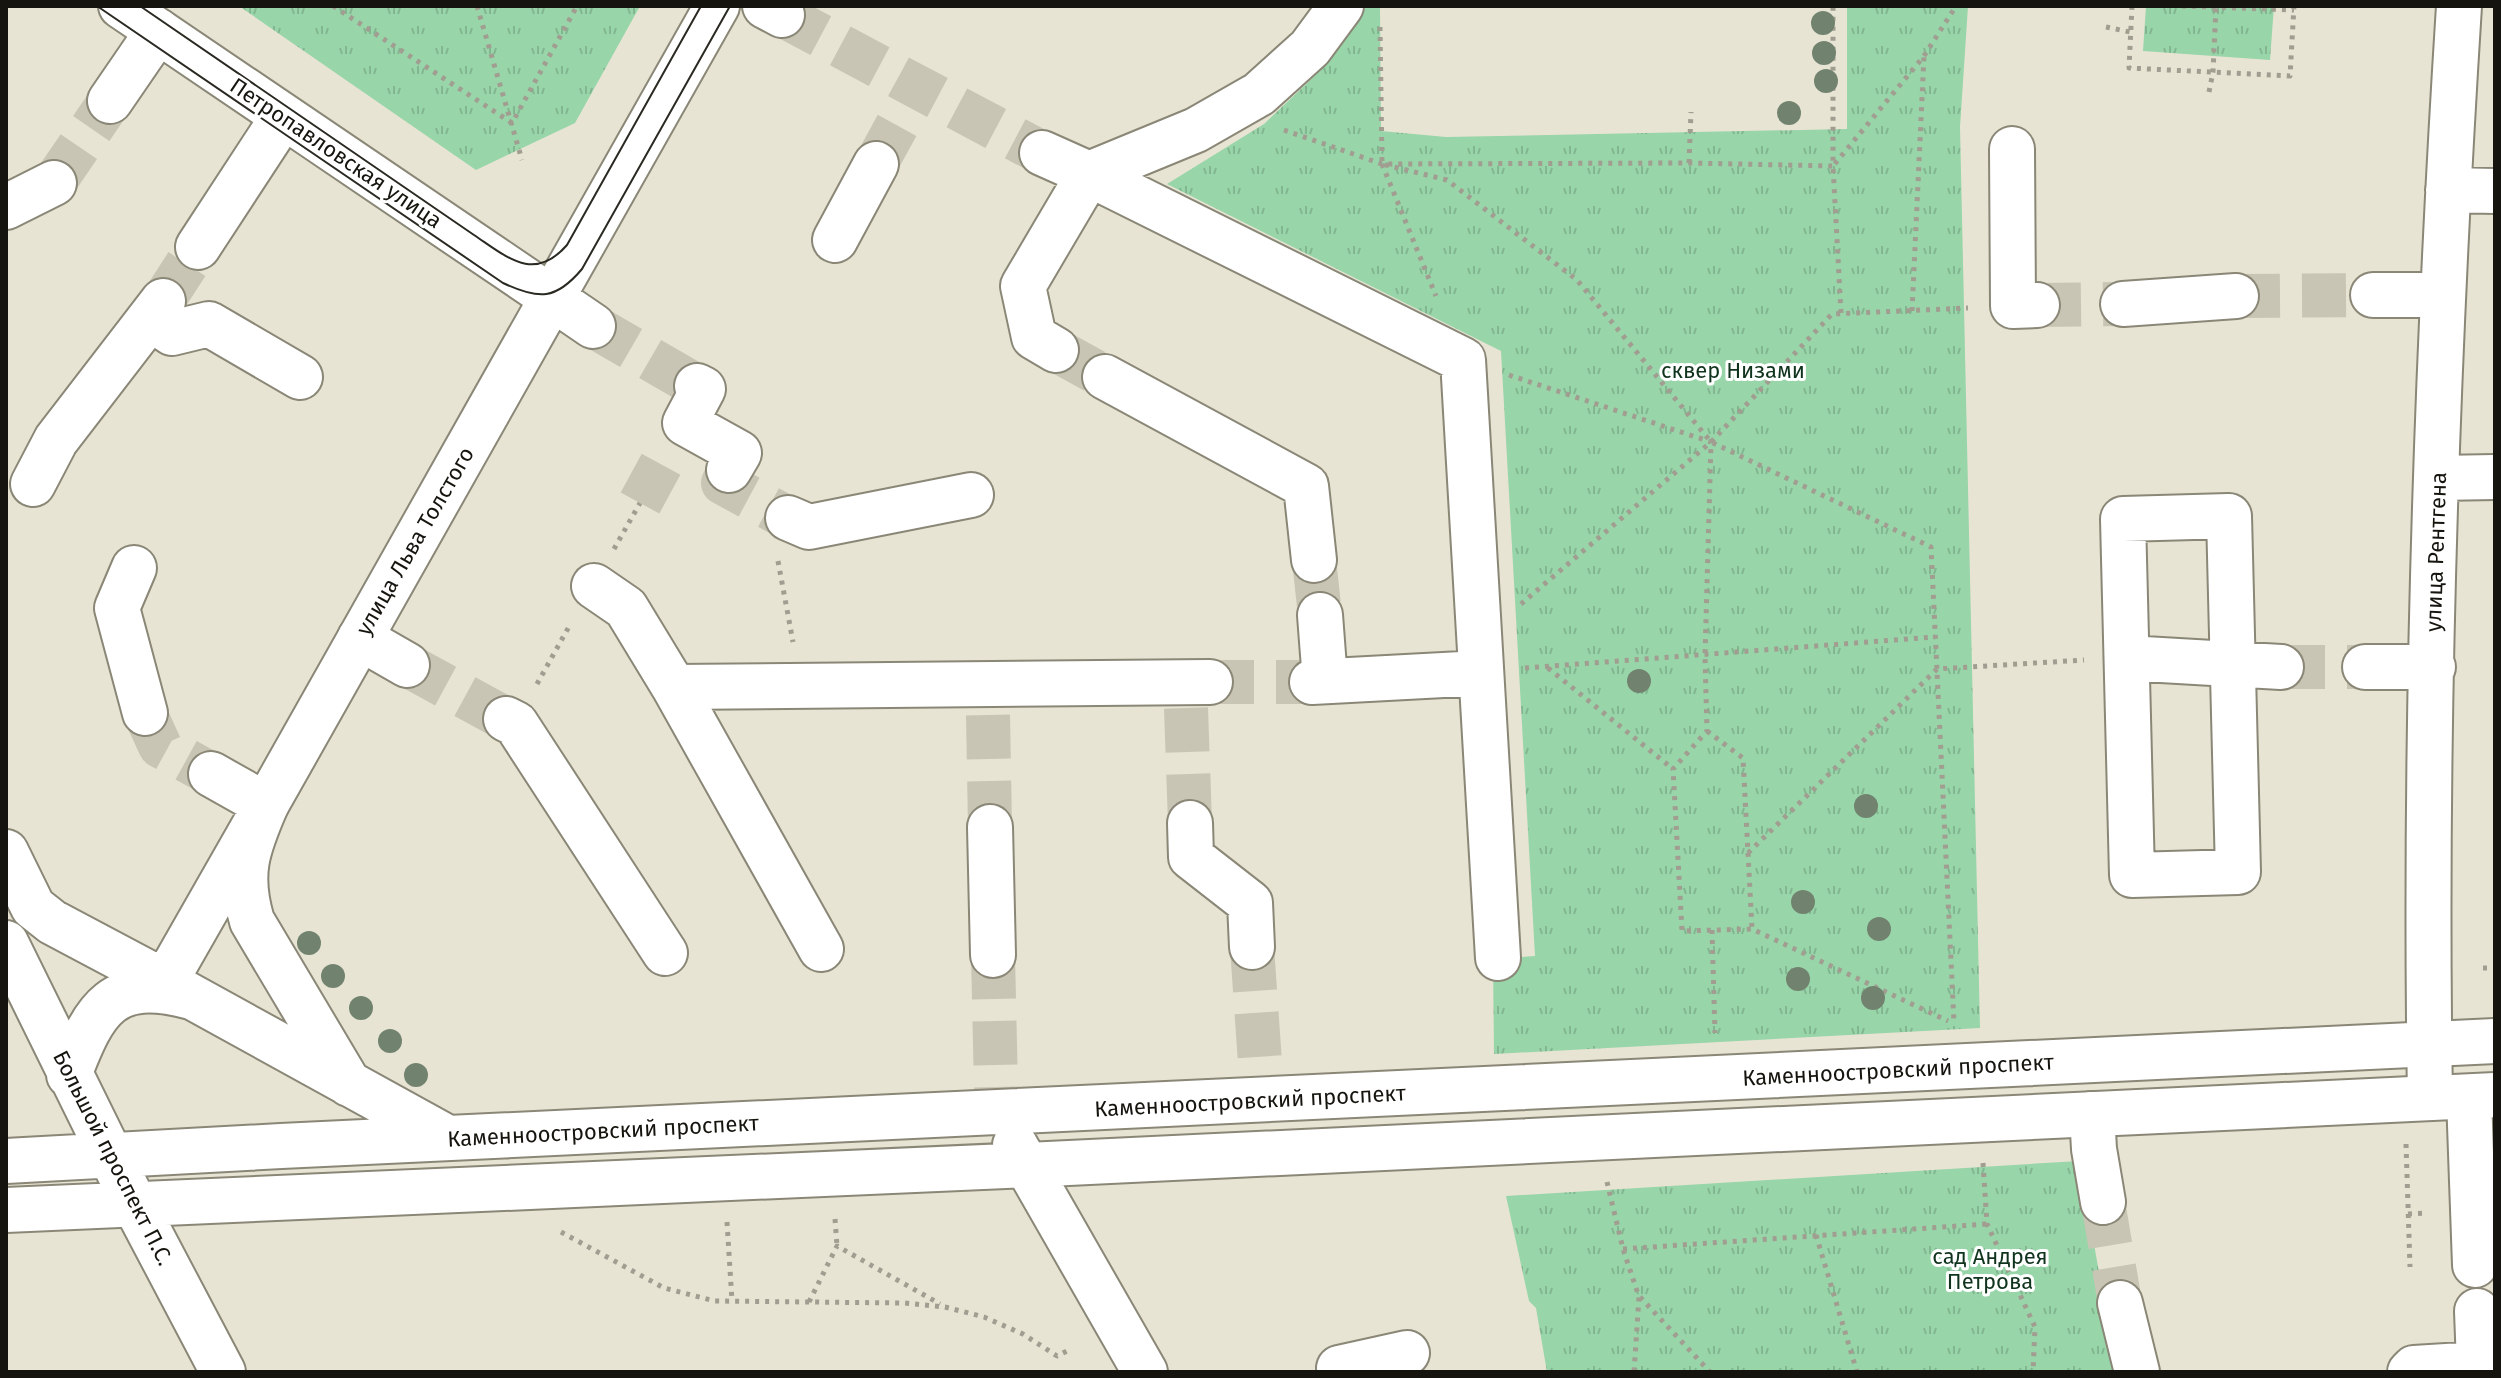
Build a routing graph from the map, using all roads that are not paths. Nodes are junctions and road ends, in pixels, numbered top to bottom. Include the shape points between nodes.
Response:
1 (121, 6) edge
2 (717, 6) edge
3 (2459, 6) edge
4 (1361, 14) edge
5 (158, 31) junction
6 (110, 101) tunnel mouth
7 (283, 117) junction
8 (2012, 149) dead end
9 (1042, 153) tunnel mouth
10 (876, 164) tunnel mouth
11 (1089, 174) junction
12 (54, 183) tunnel mouth
13 (2448, 190) junction
14 (2495, 191) edge
15 (6, 207) edge
16 (835, 240) dead end
17 (198, 247) tunnel mouth
18 (2373, 295) tunnel mouth
19 (2443, 295) junction
20 (2236, 296) tunnel mouth
21 (552, 298) junction
22 (2123, 304) tunnel mouth
23 (2037, 305) tunnel mouth
24 (593, 326) tunnel mouth
25 (1056, 350) tunnel mouth
26 (300, 377) dead end
27 (1105, 377) tunnel mouth
28 (697, 386) dead end
29 (729, 470) tunnel mouth
30 (2495, 477) edge
31 (2438, 478) junction
32 (33, 484) dead end
33 (971, 495) dead end
34 (791, 520) tunnel mouth
35 (1314, 560) tunnel mouth
36 (134, 568) dead end
37 (594, 586) road end
38 (1320, 615) tunnel mouth
39 (360, 638) junction
40 (2127, 658) junction
41 (2233, 664) junction
42 (407, 665) tunnel mouth
43 (2281, 667) tunnel mouth
44 (2365, 667) tunnel mouth
45 (2433, 667) junction
46 (1481, 673) junction
47 (674, 687) junction
48 (1193, 691) tunnel mouth
49 (145, 713) tunnel mouth
50 (511, 722) tunnel mouth
51 (211, 774) tunnel mouth
52 (266, 805) junction
53 (1190, 823) tunnel mouth
54 (990, 827) tunnel mouth
55 (6, 852) edge
56 (6, 943) edge
57 (1252, 947) tunnel mouth
58 (821, 949) dead end
59 (665, 953) dead end
60 (993, 955) tunnel mouth
61 (1498, 958) dead end
62 (178, 990) junction
63 (2495, 1041) edge
64 (2429, 1044) junction
65 (69, 1075) junction
66 (349, 1084) junction
67 (996, 1101) junction
68 (2450, 1105) edge
69 (2092, 1114) junction
70 (448, 1138) junction
71 (111, 1156) junction
72 (6, 1161) edge
73 (1027, 1165) junction
74 (2103, 1202) tunnel mouth
75 (134, 1203) junction
76 (6, 1210) edge
77 (2475, 1265) dead end
78 (2120, 1303) tunnel mouth
79 (2477, 1311) dead end
80 (1407, 1353) dead end
81 (1339, 1368) dead end
82 (2487, 1368) edge
83 (223, 1372) edge
84 (1145, 1372) edge
85 (2137, 1372) edge
86 (2410, 1372) edge

1 - 5 main road, Петропавловская улица
2 - 21 main road, улица Льва Толстого
3 - 13 main road, улица Рентгена
4 - 11 main road via 1310,48 1259,94 1196,130
5 - 6 main road
5 - 7 main road, Петропавловская улица
7 - 17 main road
7 - 21 main road, Петропавловская улица
8 - 23 main road via 2013,306
9 - 11 main road
10 - 16 main road
11 - 25 main road via 1023,286 1034,337
11 - 46 main road via 1463,360
12 - 15 main road
13 - 14 main road
13 - 19 main road, улица Рентгена
18 - 19 main road
19 - 31 main road, улица Рентгена
20 - 22 main road
21 - 24 main road, Петропавловская улица
21 - 39 main road, улица Льва Толстого
26 - 32 main road via 209,324 172,333 157,310 56,440
27 - 35 main road via 1306,486
28 - 29 main road via 703,389 685,423 739,453
30 - 31 main road
31 - 45 main road, улица Рентгена
33 - 34 main road via 809,527
36 - 49 main road via 117,608
37 - 47 main road via 626,608
38 - 46 main road via 1319,682
39 - 42 main road
39 - 52 main road, улица Льва Толстого
40 - 41 main road
40 - 41 main road via 2123,519 2229,516
40 - 41 main road via 2132,875 2238,872
41 - 43 main road
44 - 45 main road
45 - 64 main road, улица Рентгена
46 - 61 main road
47 - 48 main road via 801,686 988,700
47 - 58 main road
50 - 59 main road
51 - 52 main road
52 - 62 main road
52 - 66 main road, улица Льва Толстого via 251,840 244,895 252,921
53 - 57 main road via 1191,857 1250,903
54 - 60 main road
55 - 62 main road via 33,907
56 - 65 main road, Большой проспект П.С.
62 - 65 main road via 132,992 109,1001 94,1019
62 - 66 main road
63 - 64 main road, Каменноостровский проспект
64 - 67 main road, Каменноостровский проспект
64 - 68 main road, улица Рентгена
65 - 71 main road, Большой проспект П.С.
66 - 70 main road
67 - 70 main road, Каменноостровский проспект
67 - 73 main road
68 - 69 main road
68 - 77 main road, улица Рентгена
69 - 73 main road
69 - 74 main road
70 - 71 main road, Каменноостровский проспект
71 - 72 main road, Каменноостровский проспект
71 - 75 main road, Большой проспект П.С.
73 - 75 main road
73 - 84 main road
75 - 76 main road
75 - 83 main road, Большой проспект П.С.
78 - 85 main road
79 - 82 main road
80 - 81 main road
82 - 86 main road

